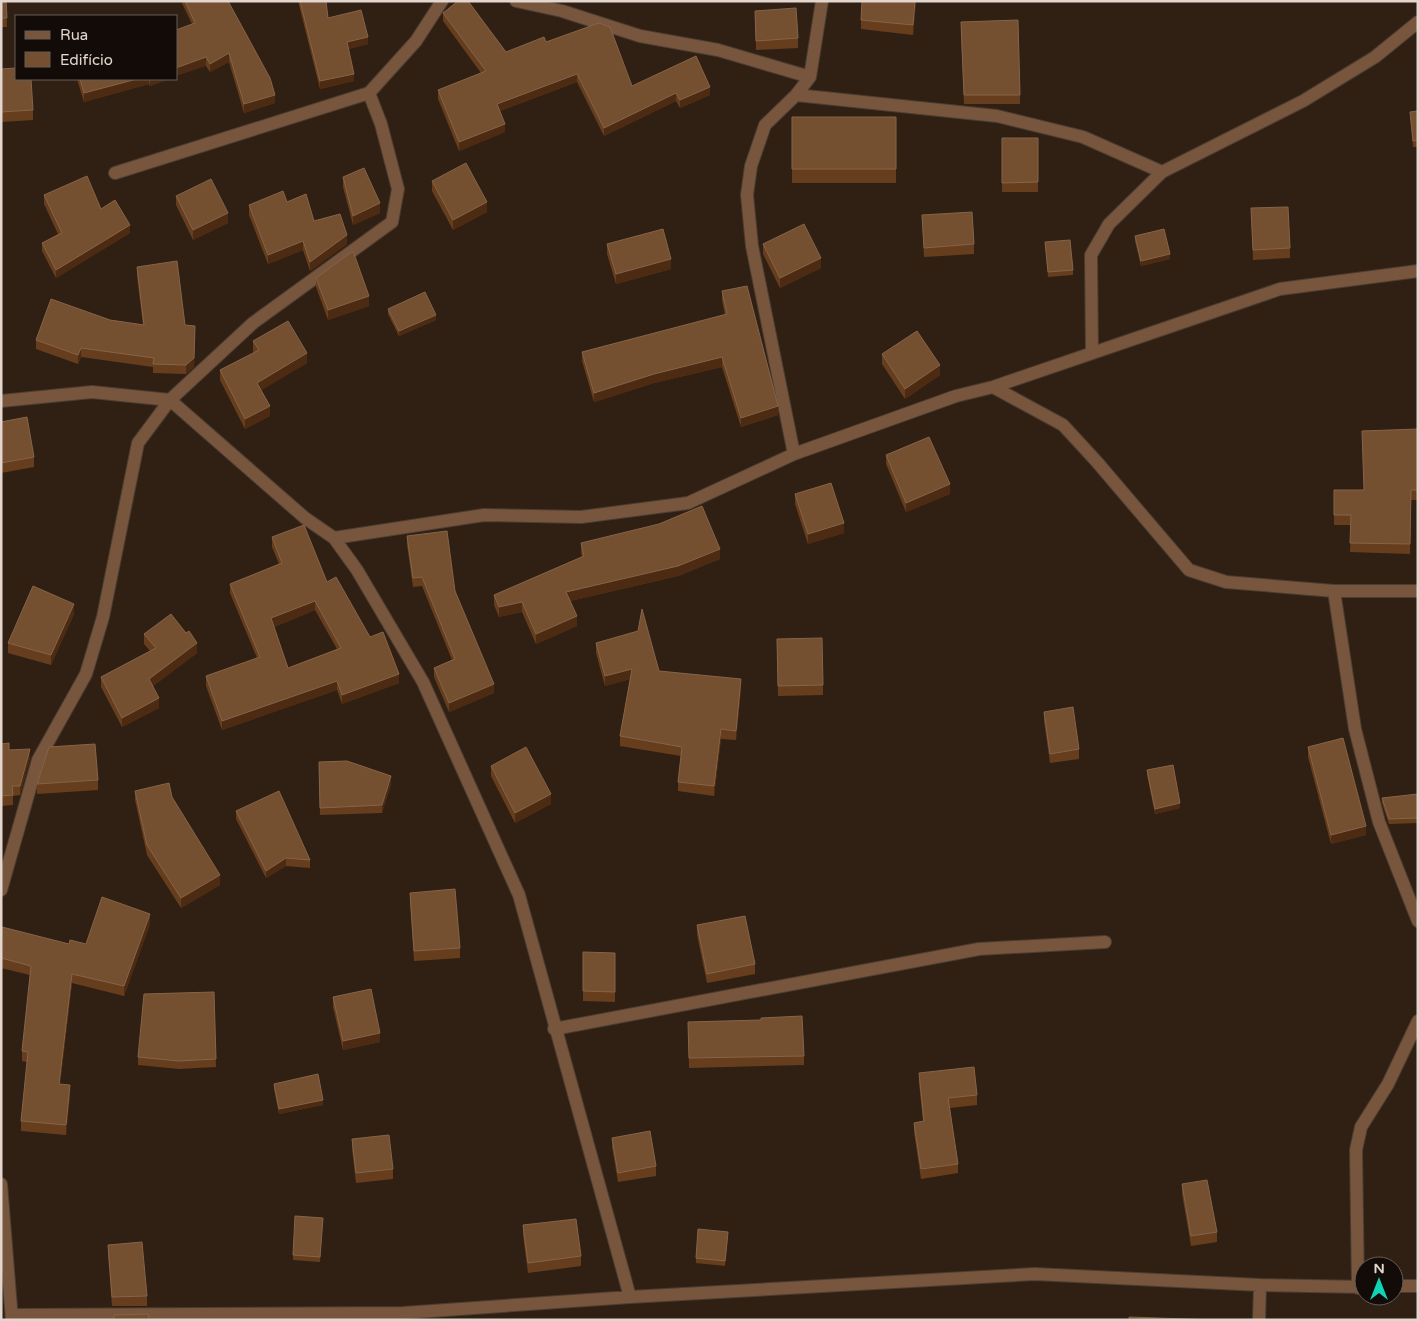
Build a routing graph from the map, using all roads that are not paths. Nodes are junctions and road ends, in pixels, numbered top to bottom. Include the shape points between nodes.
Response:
1 (442, 1) edge
2 (516, 1) edge
3 (822, 1) edge
4 (1418, 22) edge
5 (810, 77) junction
6 (369, 93) junction
7 (796, 95) junction
8 (1162, 172) junction
9 (115, 173) dead end
10 (1418, 271) edge
11 (1092, 353) junction
12 (993, 387) junction
13 (170, 400) junction
14 (1, 401) edge
15 (794, 454) junction
16 (334, 538) junction
17 (1334, 591) junction
18 (1418, 591) edge
19 (1, 890) edge
20 (1418, 921) edge
21 (1105, 942) dead end
22 (1418, 1021) edge
23 (554, 1030) junction
24 (1, 1184) edge
25 (1360, 1256) edge
26 (1260, 1285) junction
27 (1404, 1286) edge
28 (1418, 1286) edge
29 (1354, 1287) edge
30 (630, 1297) junction
31 (12, 1317) edge
32 (1259, 1320) edge

1 - 6 street via 416,41
2 - 5 street via 562,11 640,36 718,50
3 - 5 street
4 - 8 street via 1375,57 1303,101
5 - 7 street
6 - 9 street
6 - 13 street via 381,124 398,189 392,222 253,323
7 - 8 street via 997,116 1083,137
7 - 15 street via 765,125 751,166 747,195 752,246
8 - 11 street via 1109,224 1091,255
10 - 11 street via 1280,288
11 - 12 street
12 - 15 street via 956,396
12 - 17 street via 1063,425 1189,570 1226,582
13 - 14 street via 92,392
13 - 16 street via 305,518
13 - 19 street via 138,442 103,617 86,674 38,760
15 - 16 street via 688,503 581,517 484,516
16 - 23 street via 357,570 423,682 519,895
17 - 18 street
17 - 20 street via 1355,729 1379,822
21 - 23 street via 980,949
22 - 25 street via 1388,1084 1361,1127 1356,1150
23 - 30 street
24 - 31 street
26 - 29 street
26 - 30 street via 1035,1274
26 - 32 street
27 - 28 street
30 - 31 street via 403,1313

